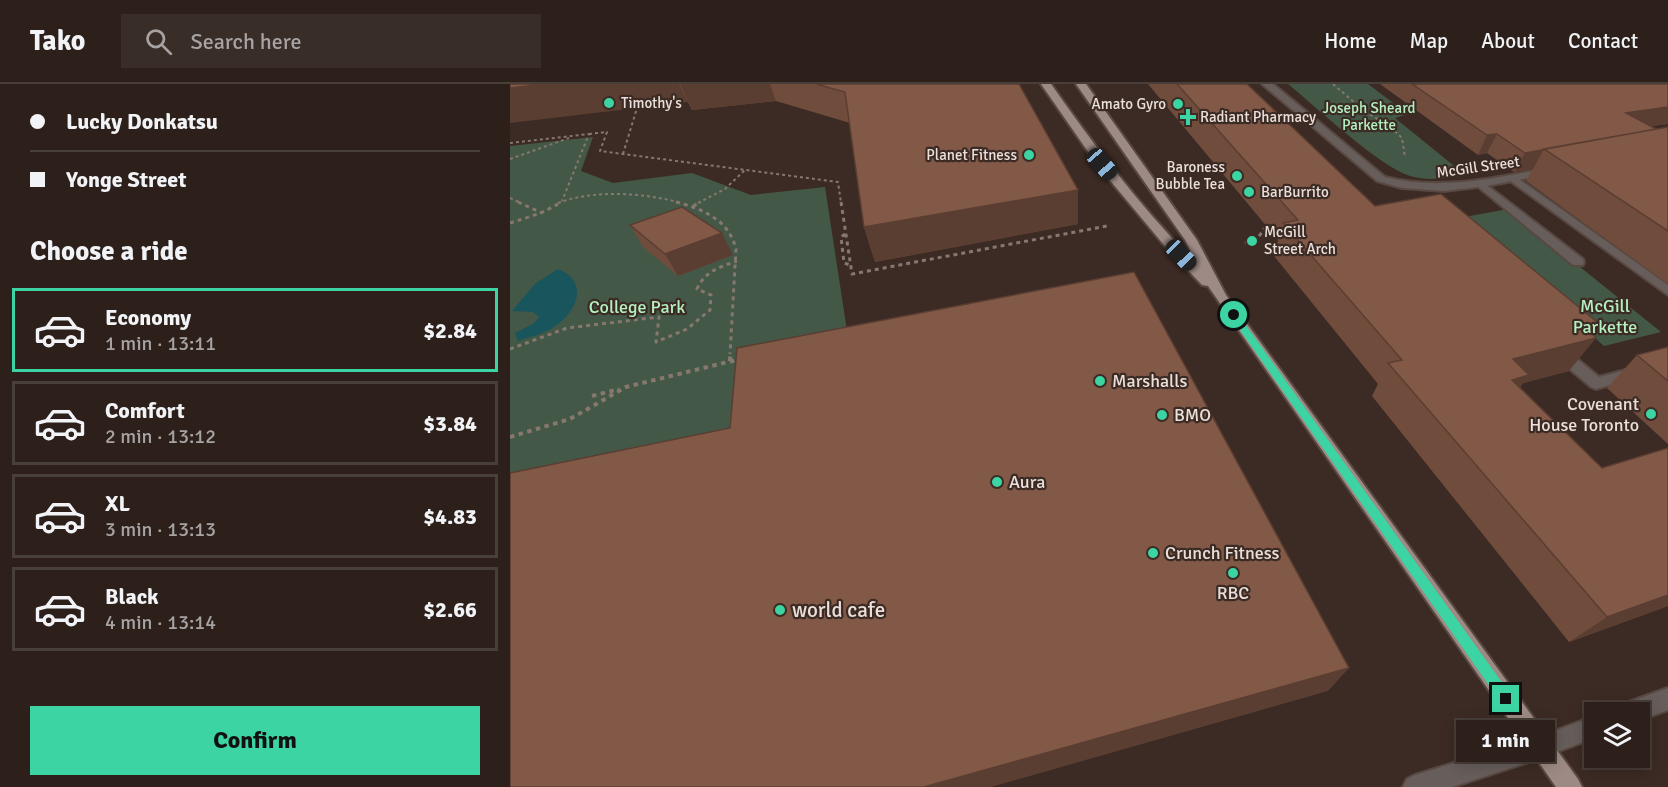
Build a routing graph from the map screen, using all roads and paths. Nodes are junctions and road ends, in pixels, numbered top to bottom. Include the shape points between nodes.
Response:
1 (1046, 84) edge
2 (1081, 84) edge
3 (1267, 84) edge
4 (1333, 84) edge
5 (637, 108) dead end
6 (589, 134) junction
7 (577, 135) junction
8 (510, 143) edge
9 (623, 154) junction
10 (510, 159) edge
11 (1405, 161) dead end
12 (746, 169) junction
13 (1557, 170) edge
14 (1513, 178) junction
15 (1480, 183) junction
16 (510, 198) edge
17 (561, 202) junction
18 (693, 206) junction
19 (542, 213) junction
20 (510, 224) edge
21 (1107, 226) dead end
22 (1275, 228) edge
23 (1245, 243) dead end
24 (738, 261) junction
25 (1578, 262) dead end
26 (1668, 291) edge
27 (1220, 296) junction
28 (510, 349) edge
29 (742, 359) edge
30 (730, 361) junction
31 (1571, 362) edge
32 (1668, 364) edge
33 (626, 387) junction
34 (591, 396) dead end
35 (510, 437) edge
36 (1668, 699) edge
37 (1650, 705) edge
38 (1584, 731) edge
39 (1541, 747) junction
40 (1415, 787) edge
41 (1570, 787) edge

1 - 27 main road via 1102,164
2 - 27 main road via 1191,240
3 - 15 street, McGill Street via 1381,179 1427,189
4 - 11 path via 1402,138
5 - 9 path
6 - 7 path
6 - 9 path via 607,132 600,151
6 - 17 path
7 - 8 path
7 - 10 path
9 - 12 path
12 - 18 path via 725,189
12 - 21 path via 838,182 845,233 841,237 844,263 850,265 852,274
13 - 14 street, McGill Street
14 - 15 street, McGill Street
14 - 26 street
15 - 25 street
16 - 19 path
17 - 18 path via 597,196 642,196
17 - 19 path
18 - 24 path via 724,224 732,235
19 - 20 path
22 - 23 path via 1264,229 1258,238
24 - 28 path via 711,269 700,280 697,289 711,295 710,310 687,329 656,342 659,317 567,328
24 - 30 path
27 - 39 main road
29 - 30 path
30 - 33 path
31 - 32 street via 1596,383
33 - 34 path
33 - 35 path via 570,419
36 - 37 street
38 - 39 street
39 - 40 street
39 - 41 main road

